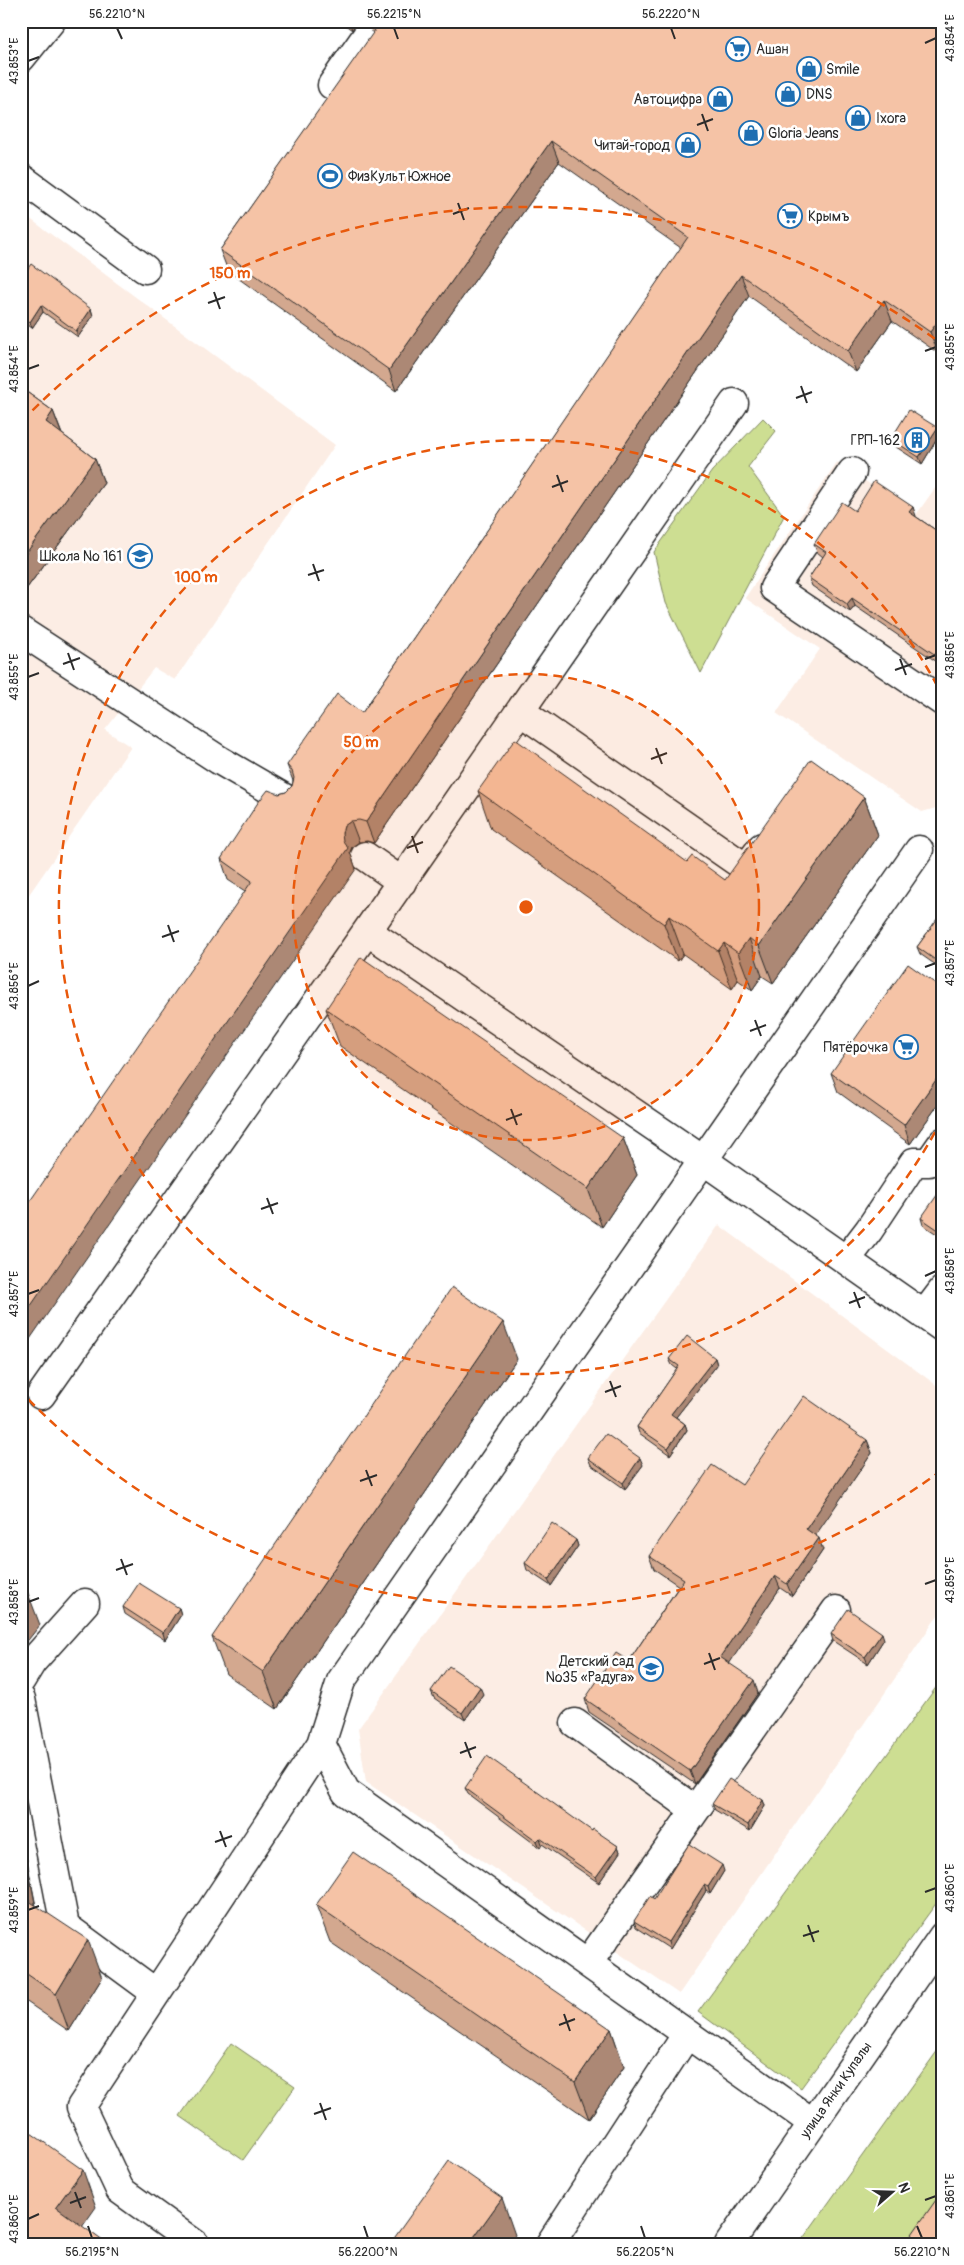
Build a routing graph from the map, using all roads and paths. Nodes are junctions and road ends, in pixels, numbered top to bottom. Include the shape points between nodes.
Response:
1 (51, 21) edge
2 (377, 21) edge
3 (21, 58) edge
4 (332, 85) dead end
5 (21, 178) edge
6 (145, 269) dead end
7 (734, 403) dead end
8 (852, 472) dead end
9 (21, 631) edge
10 (943, 702) edge
11 (520, 711) junction
12 (286, 799) edge
13 (775, 831) edge
14 (918, 850) dead end
15 (365, 856) dead end
16 (402, 882) junction
17 (367, 931) junction
18 (938, 1158) edge
19 (703, 1160) junction
20 (846, 1260) junction
21 (943, 1290) edge
22 (933, 1322) edge
23 (41, 1395) dead end
24 (85, 1603) dead end
25 (836, 1610) dead end
26 (21, 1680) edge
27 (21, 1699) edge
28 (575, 1723) dead end
29 (321, 1744) junction
30 (695, 1810) junction
31 (943, 1936) edge
32 (588, 1963) junction
33 (156, 1993) junction
34 (687, 2034) junction
35 (813, 2123) junction
36 (195, 2244) edge
37 (550, 2244) edge
38 (729, 2244) edge

1 - 3 street
2 - 4 street
5 - 6 street
7 - 11 street
8 - 10 street via 774,588
9 - 12 street
11 - 13 street via 746,868
11 - 16 street
14 - 19 street
15 - 16 street
16 - 17 street
17 - 19 street
17 - 23 street
18 - 20 street via 914,1162
19 - 20 street
19 - 29 street via 341,1681
20 - 22 street
21 - 22 street
24 - 26 street via 32,1662
25 - 30 street
27 - 33 street via 65,1926
28 - 30 street
29 - 32 street via 346,1792
29 - 33 street
30 - 32 street
31 - 35 street, улица Янки Купалы
32 - 34 street
33 - 36 street via 81,2107 120,2190
34 - 35 street
34 - 37 street
35 - 38 street, улица Янки Купалы

